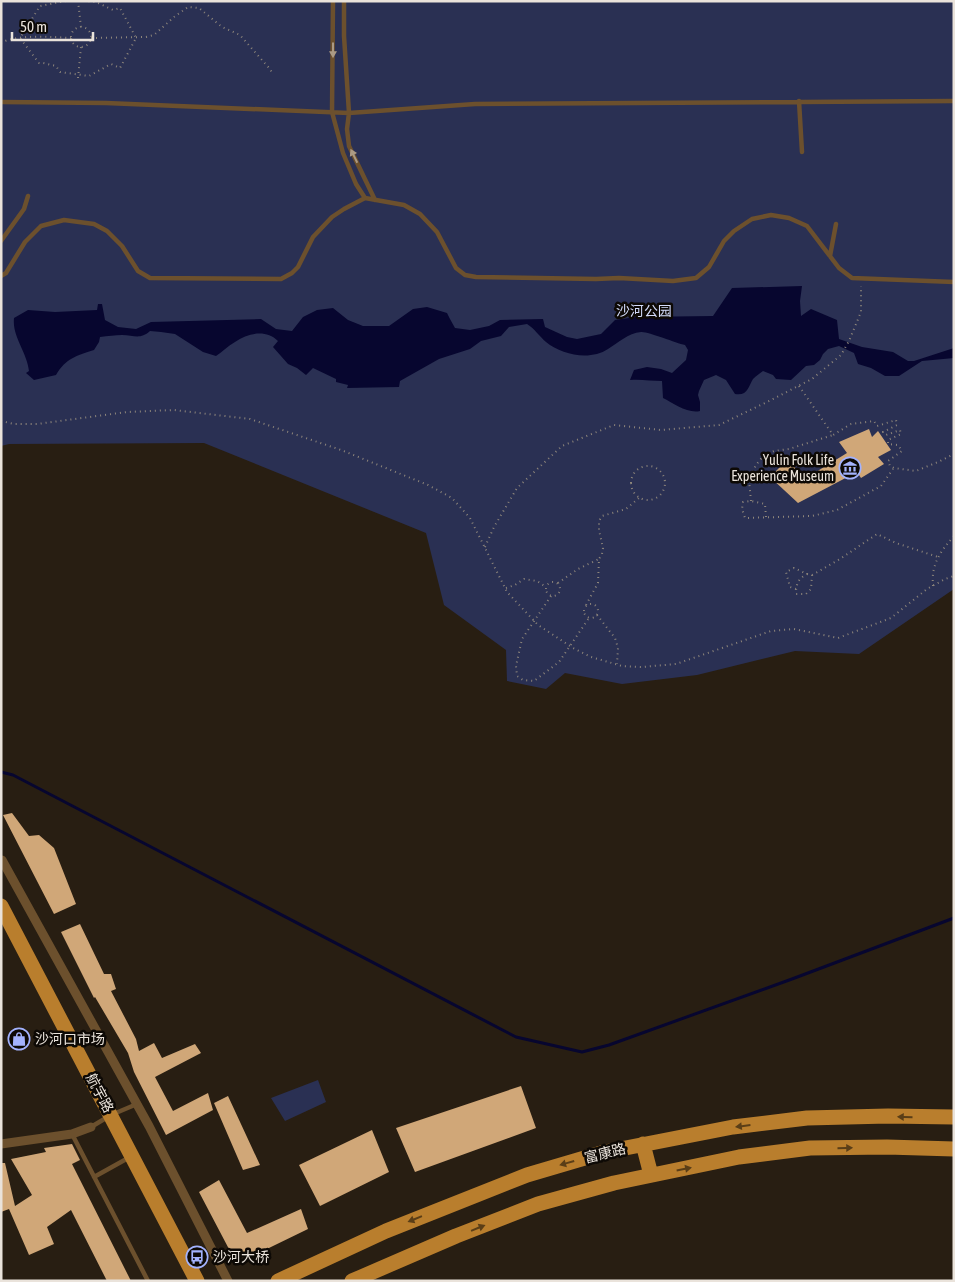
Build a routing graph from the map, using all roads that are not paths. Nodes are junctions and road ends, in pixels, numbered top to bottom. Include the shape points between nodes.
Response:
1 (333, 1) edge
2 (344, 1) edge
3 (799, 101) junction
4 (954, 101) edge
5 (1, 102) edge
6 (200, 106) junction
7 (200, 112) dead end
8 (332, 112) junction
9 (348, 113) junction
10 (802, 152) dead end
11 (28, 196) dead end
12 (365, 198) junction
13 (375, 200) junction
14 (836, 224) dead end
15 (1, 241) edge
16 (830, 256) junction
17 (1, 276) edge
18 (954, 282) edge
19 (2, 860) edge
20 (1, 906) edge
21 (137, 1104) junction
22 (111, 1114) junction
23 (954, 1117) edge
24 (91, 1127) joint
25 (72, 1134) junction
26 (1, 1144) edge
27 (643, 1144) junction
28 (954, 1149) edge
29 (133, 1156) junction
30 (651, 1175) junction
31 (94, 1177) junction
32 (148, 1281) edge
33 (197, 1281) edge
34 (228, 1281) edge
35 (278, 1281) edge
36 (352, 1281) edge

1 -> 8 lane
2 - 9 lane
3 - 4 lane
3 - 9 lane via 475,104
3 - 10 lane
5 - 6 lane
6 - 7 lane
6 - 8 lane
8 - 9 lane
8 - 12 lane via 343,153
13 -> 9 lane via 349,146
11 - 15 lane via 24,209
12 - 13 lane
12 - 17 lane via 332,217 313,236 298,267 281,279 150,278 138,271 122,246 107,231 94,224 64,220 41,226 25,242 6,274
13 - 16 lane via 404,205 420,214 437,232 456,268 465,275 476,277 696,278 709,268 724,241 734,231 752,219 771,215 807,226
14 - 16 lane
16 - 18 lane via 852,278
19 - 21 street
20 - 22 main road, 航宇路
21 - 22 lane
21 - 34 street
22 - 24 lane
22 - 29 main road, 航宇路
23 -> 27 main road, 富康路 via 807,1118 733,1127
24 - 25 street
25 - 26 street
25 - 31 lane
27 - 30 main road
27 -> 35 main road, 富康路 via 527,1175 386,1231
30 -> 28 main road via 739,1157 810,1148
29 - 31 lane
29 - 33 main road, 航宇路
36 -> 30 main road via 538,1204
31 - 32 lane

